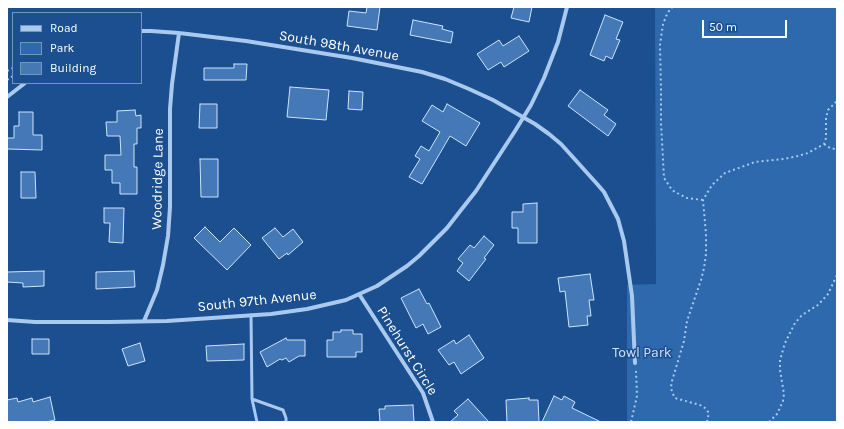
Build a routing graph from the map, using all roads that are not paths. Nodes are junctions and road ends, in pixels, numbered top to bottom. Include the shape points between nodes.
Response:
1 (567, 7) edge
2 (142, 31) edge
3 (179, 33) junction
4 (24, 84) edge
5 (7, 97) edge
6 (523, 117) junction
7 (359, 294) junction
8 (251, 315) junction
9 (7, 320) edge
10 (144, 321) junction
11 (636, 364) road end
12 (252, 399) junction
13 (257, 422) edge
14 (286, 422) edge
15 (433, 422) edge

1 - 6 street, South 97th Avenue via 558,42 544,78
2 - 3 street, South 98th Avenue
3 - 6 street, South 98th Avenue via 337,55 422,72 469,89
3 - 10 street, Woodridge Lane via 170,109 168,236 157,290
4 - 5 street
6 - 7 street, South 97th Avenue via 476,191 447,228 407,266
6 - 11 street, South 98th Avenue via 549,134 566,150 604,192 618,219 632,296
7 - 8 street, South 97th Avenue via 346,300 307,309
7 - 15 street, Pinehurst Circle via 423,393
8 - 10 street, South 97th Avenue
8 - 12 lane
9 - 10 street, South 97th Avenue
12 - 13 lane
12 - 14 lane via 283,410

